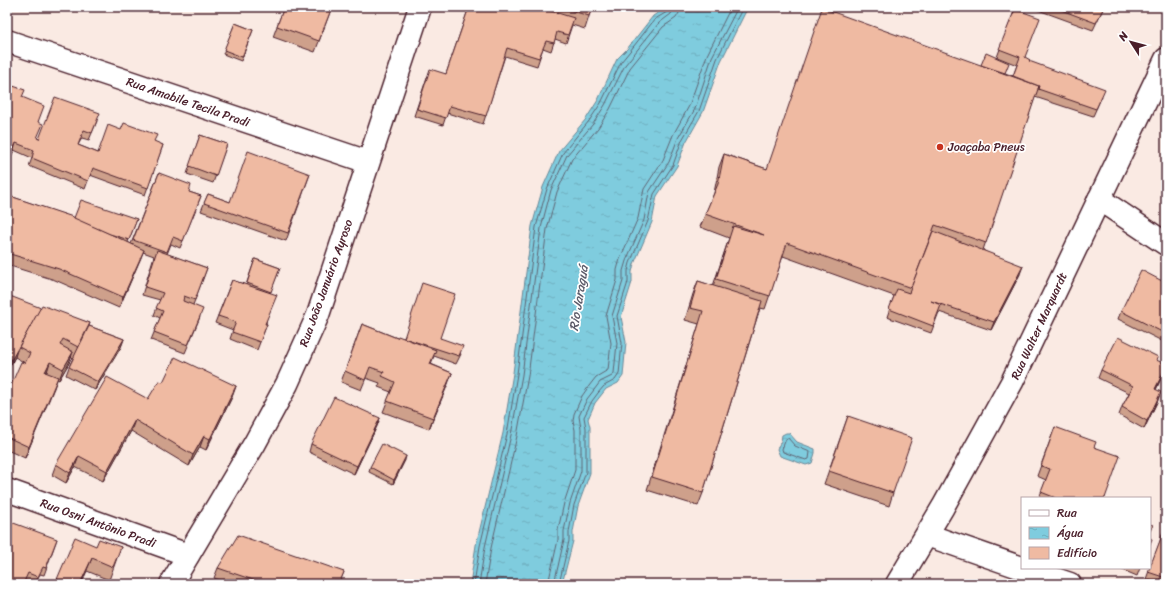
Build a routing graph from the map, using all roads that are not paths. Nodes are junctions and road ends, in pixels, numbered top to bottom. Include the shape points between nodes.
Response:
1 (420, 7) edge
2 (7, 41) edge
3 (1166, 59) edge
4 (368, 162) junction
5 (1099, 199) junction
6 (1166, 244) edge
7 (7, 490) edge
8 (927, 535) junction
9 (188, 555) junction
10 (1021, 567) edge
11 (1026, 569) edge
12 (172, 584) edge
13 (897, 584) edge
14 (1070, 584) edge

1 - 4 main road, Rua João Januário Ayroso
2 - 4 main road, Rua Amabile Tecila Pradi
3 - 5 main road, Rua Walter Marquardt
4 - 9 main road, Rua João Januário Ayroso via 318,315 287,384 256,443
5 - 6 main road
5 - 8 main road, Rua Walter Marquardt via 1012,382
7 - 9 main road, Rua Osni Antônio Pradi
8 - 10 main road
8 - 13 main road, Rua Walter Marquardt
9 - 12 main road, Rua João Januário Ayroso
11 - 14 main road

